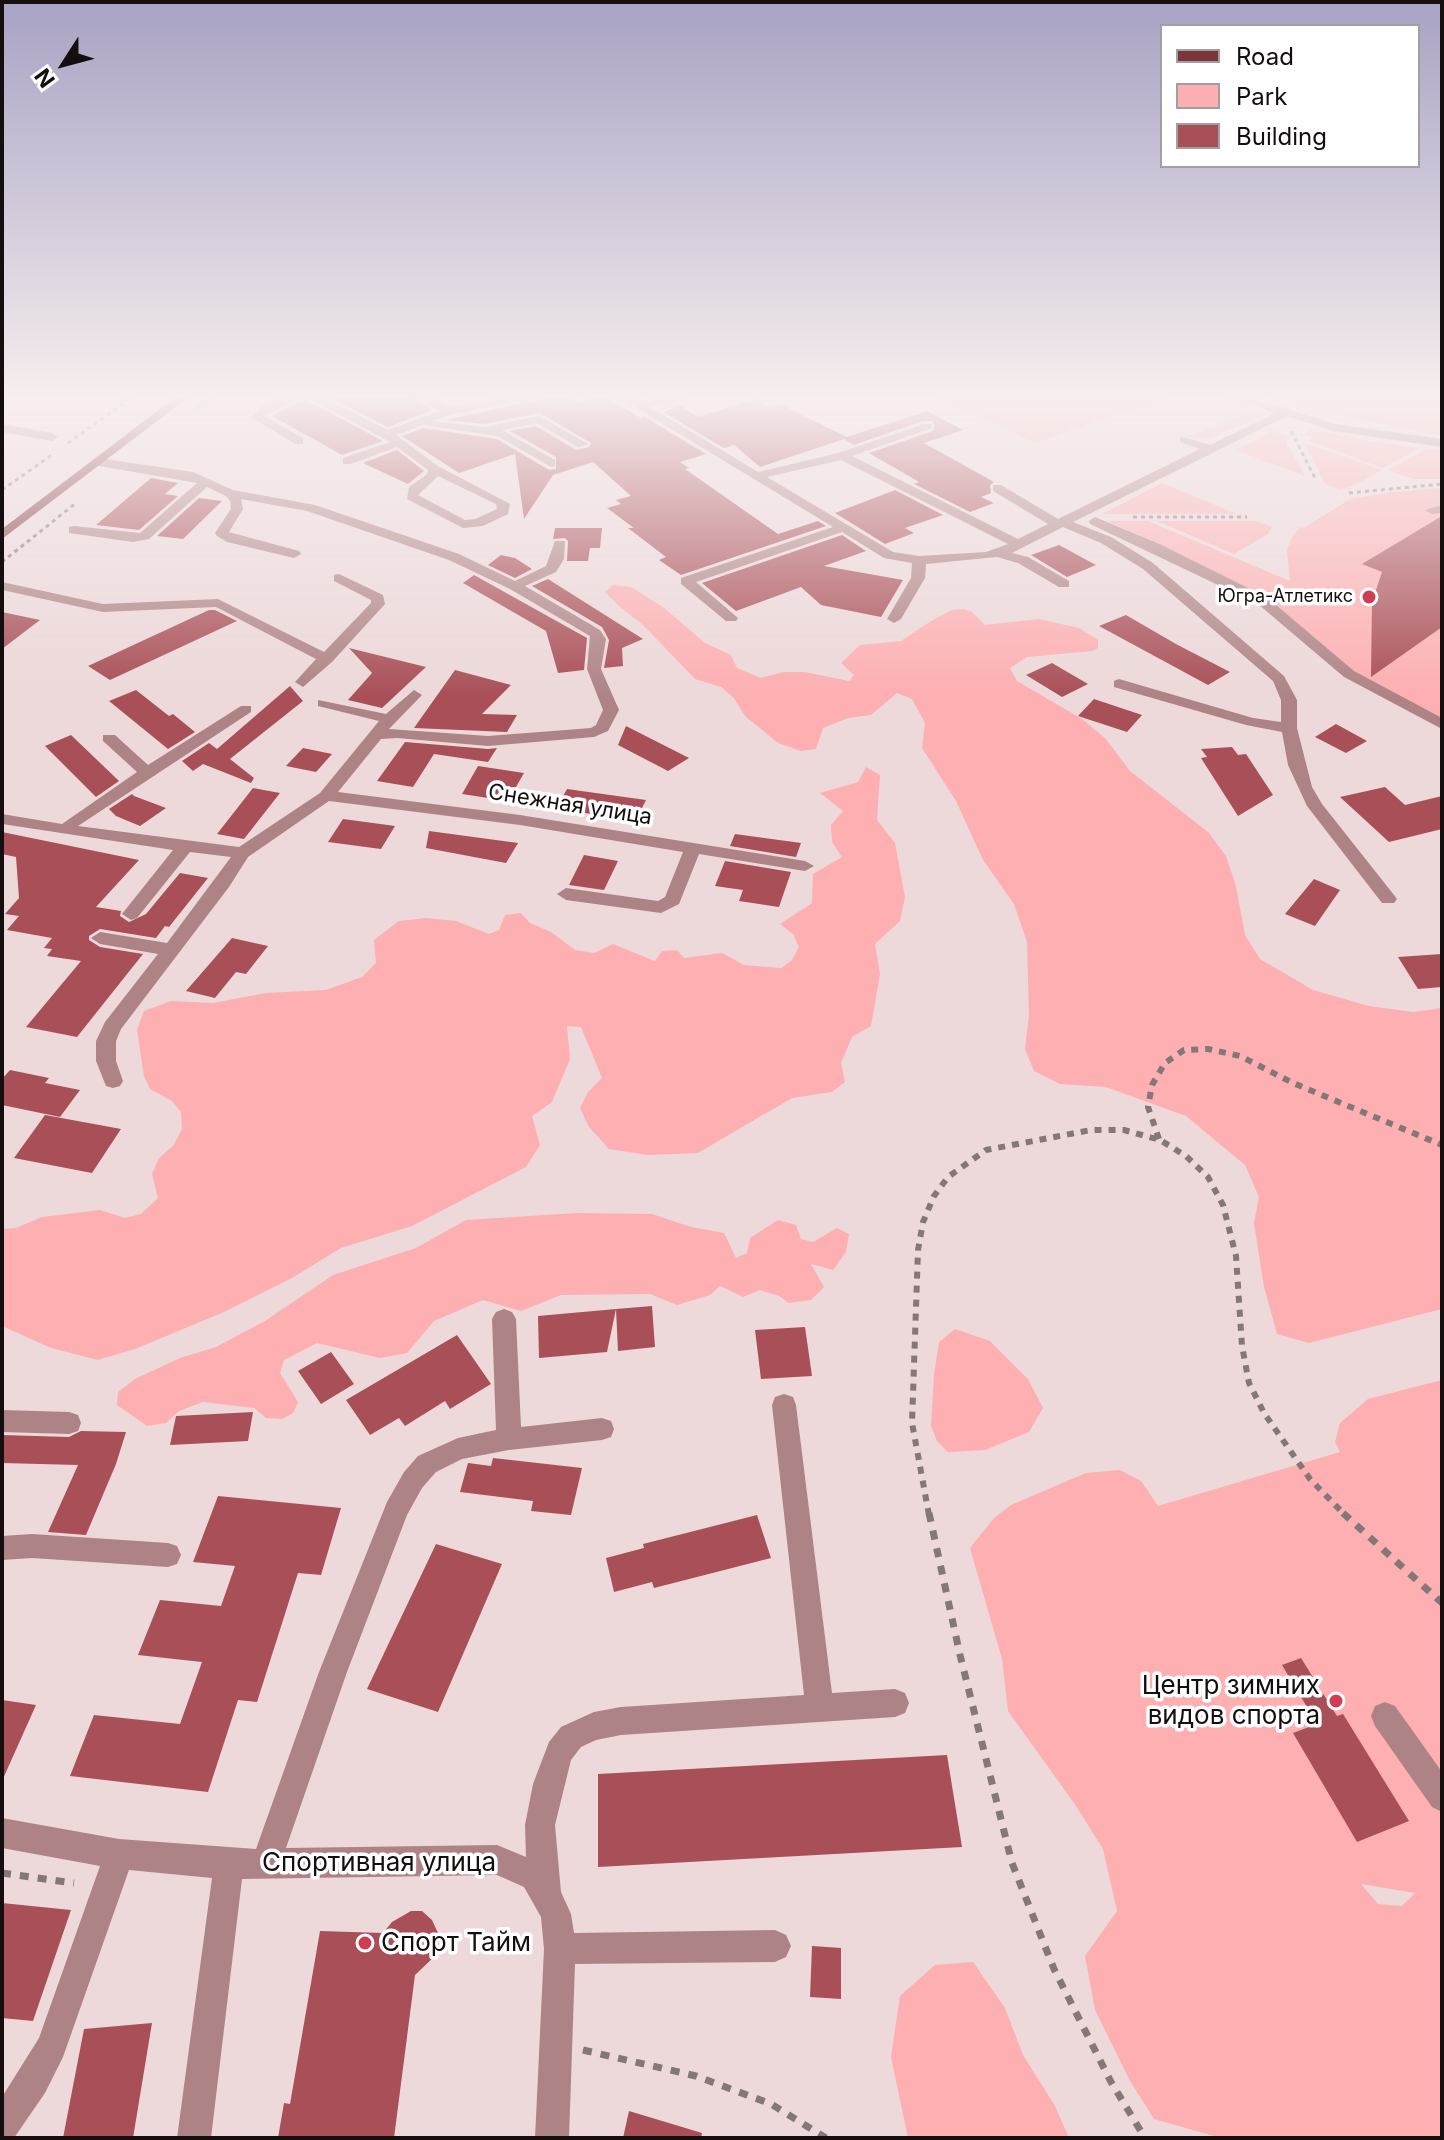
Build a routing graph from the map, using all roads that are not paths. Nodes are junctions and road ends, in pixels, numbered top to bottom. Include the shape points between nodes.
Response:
1 (33, 496) edge
2 (53, 496) edge
3 (189, 496) edge
4 (232, 496) edge
5 (249, 496) edge
6 (411, 496) edge
7 (489, 496) edge
8 (789, 496) edge
9 (922, 496) edge
10 (1011, 496) edge
11 (1113, 496) edge
12 (1076, 514) junction
13 (2, 519) edge
14 (1060, 523) junction
15 (842, 528) junction
16 (74, 530) dead end
17 (2, 535) edge
18 (560, 544) dead end
19 (1018, 544) junction
20 (997, 553) junction
21 (294, 554) dead end
22 (919, 560) junction
23 (339, 578) dead end
24 (1064, 584) dead end
25 (2, 586) edge
26 (515, 586) junction
27 (731, 618) dead end
28 (894, 619) dead end
29 (327, 659) junction
30 (303, 682) dead end
31 (1119, 684) dead end
32 (414, 695) dead end
33 (323, 703) dead end
34 (246, 709) dead end
35 (389, 719) junction
36 (1442, 724) edge
37 (1289, 728) junction
38 (377, 735) junction
39 (109, 738) dead end
40 (147, 773) junction
41 (326, 796) junction
42 (2, 819) edge
43 (67, 828) junction
44 (184, 848) junction
45 (693, 848) junction
46 (242, 853) junction
47 (805, 866) dead end
48 (566, 894) dead end
49 (1388, 899) dead end
50 (131, 914) dead end
51 (100, 938) dead end
52 (170, 950) junction
53 (113, 1081) dead end
54 (504, 1319) dead end
55 (784, 1405) dead end
56 (2, 1421) edge
57 (69, 1423) dead end
58 (602, 1429) dead end
59 (509, 1439) junction
60 (2, 1548) edge
61 (168, 1555) dead end
62 (895, 1703) dead end
63 (820, 1708) junction
64 (1385, 1716) dead end
65 (1442, 1797) edge
66 (540, 1825) junction
67 (2, 1833) edge
68 (119, 1854) junction
69 (497, 1860) junction
70 (266, 1863) junction
71 (229, 1864) junction
72 (546, 1892) junction
73 (775, 1946) dead end
74 (560, 1949) junction
75 (2, 2126) edge
76 (194, 2138) edge
77 (552, 2138) edge

1 - 13 main road
2 - 17 main road
3 - 16 street via 144,536
4 - 21 street via 237,509 222,530 226,537
5 - 26 street via 380,531
6 - 7 street via 463,524 503,511 504,504
8 - 15 street
9 - 19 street
10 - 14 street
11 - 12 street
12 - 14 street
12 - 36 street via 1263,601 1349,674
14 - 19 street
14 - 37 street via 1148,566 1268,666 1286,690
15 - 22 street via 889,555
15 - 27 street via 686,581
18 - 26 street via 551,569
19 - 20 street
20 - 22 street
20 - 24 street via 1023,560
22 - 28 street via 918,578
23 - 29 street via 378,598 378,604
25 - 29 street via 92,608 218,603
26 - 38 street via 599,639 594,669 611,710 602,728 586,734 488,741
29 - 30 street
31 - 37 street
32 - 35 street
33 - 35 street
34 - 40 street
35 - 38 street
37 - 49 street via 1296,765 1315,806
38 - 41 street
39 - 40 street
40 - 43 street
41 - 45 street, Снежная улица
41 - 46 street
42 - 43 street
43 - 44 street
44 - 46 street
44 - 50 street
45 - 47 street, Снежная улица
45 - 48 street via 673,900 661,907
46 - 52 street
51 - 52 street
52 - 53 street via 112,1027 106,1061
54 - 59 street
55 - 63 street
56 - 57 street
58 - 59 street
59 - 70 street via 442,1455 427,1464 401,1500
60 - 61 street
62 - 63 street
63 - 66 street via 594,1726 571,1737 559,1752
64 - 65 street
66 - 69 street via 517,1852
66 - 72 street
67 - 68 street, Спортивная улица
68 - 71 street, Спортивная улица
68 - 75 street via 52,2046
69 - 70 street, Спортивная улица
69 - 72 street, Спортивная улица via 535,1876
70 - 71 street, Спортивная улица
71 - 76 street
72 - 74 street via 556,1914
73 - 74 street
74 - 77 street

